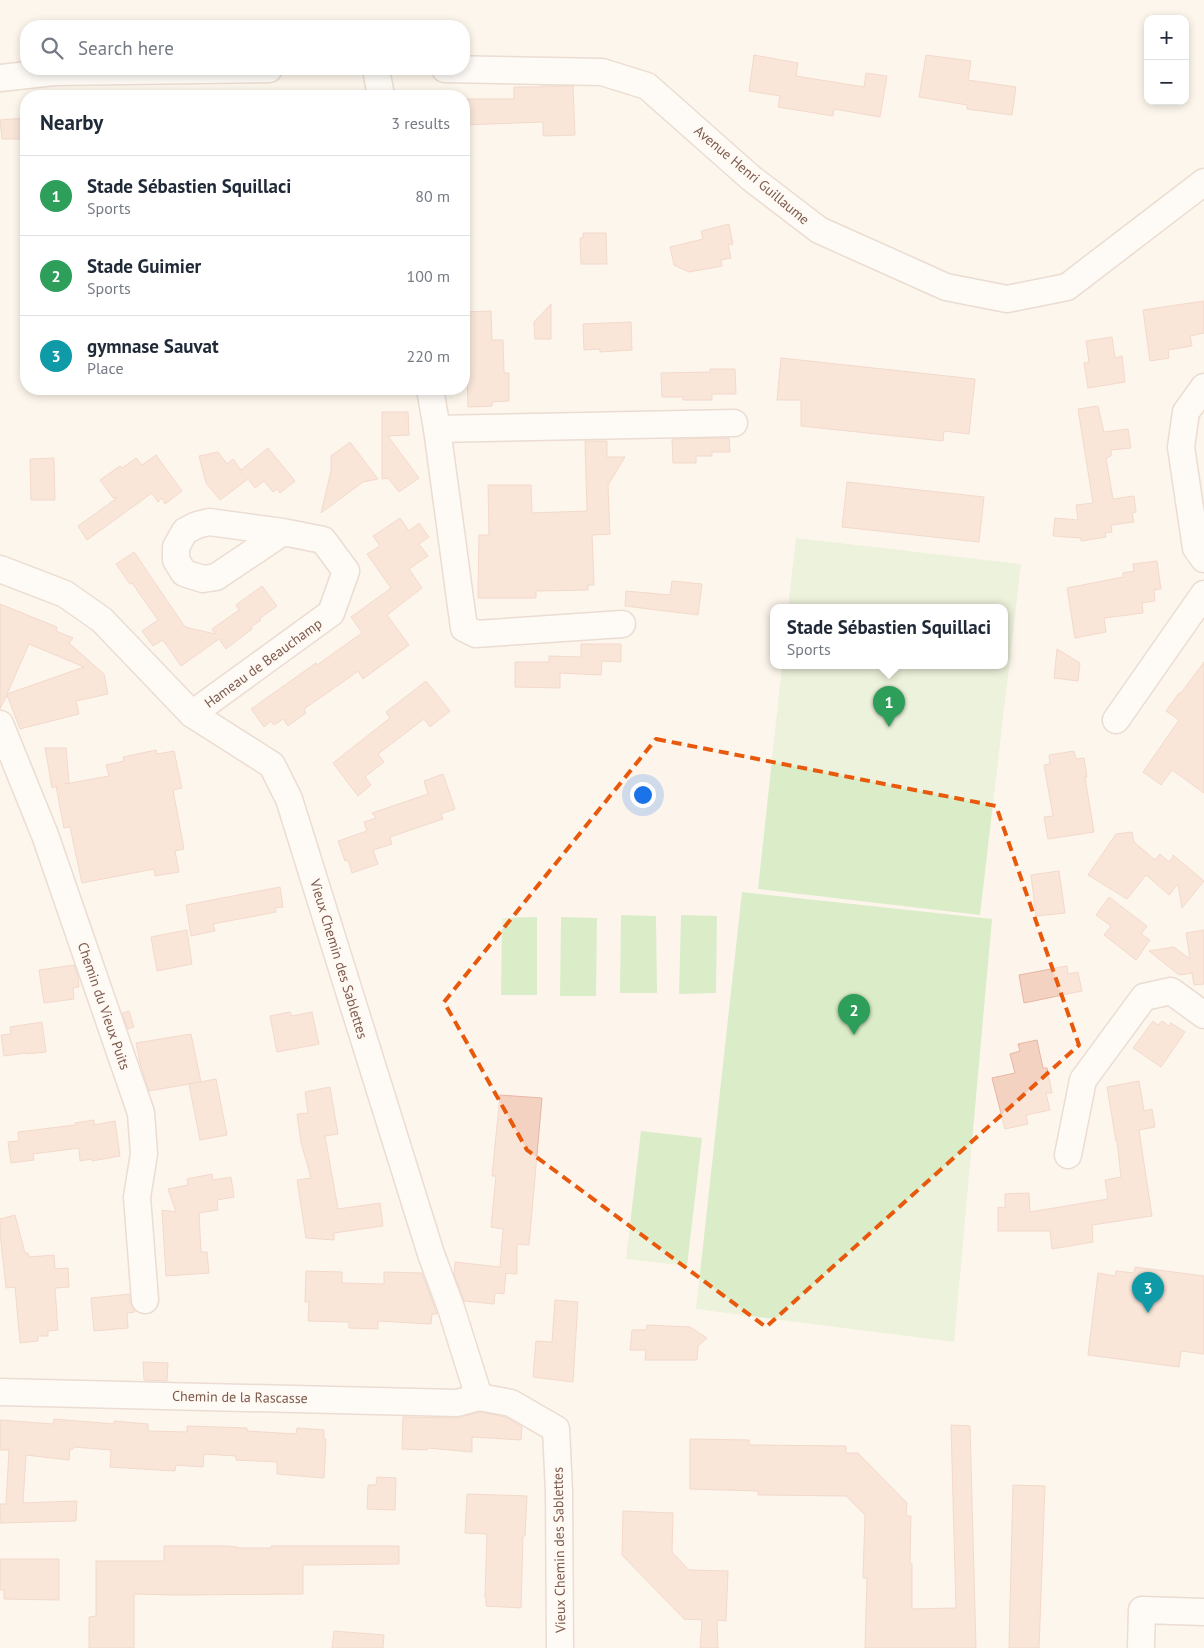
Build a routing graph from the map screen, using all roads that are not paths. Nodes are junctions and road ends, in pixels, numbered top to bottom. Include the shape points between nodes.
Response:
1 (470, 69) edge
2 (27, 75) edge
3 (377, 75) edge
4 (0, 78) edge
5 (380, 90) edge
6 (1204, 182) edge
7 (1204, 387) edge
8 (431, 395) edge
9 (734, 422) dead end
10 (436, 429) junction
11 (284, 532) dead end
12 (1204, 559) edge
13 (0, 569) edge
14 (1204, 594) edge
15 (622, 624) dead end
16 (192, 714) junction
17 (1116, 720) dead end
18 (0, 724) edge
19 (1204, 1015) edge
20 (1068, 1155) dead end
21 (145, 1300) dead end
22 (0, 1392) edge
23 (479, 1397) junction
24 (1204, 1612) edge
25 (560, 1648) edge
26 (1141, 1648) edge

1 - 6 street, Avenue Henri Guillaume via 602,72 647,86 751,178 819,230 946,287 1007,299 1067,287
2 - 4 street
3 - 5 street
7 - 12 street via 1186,412 1181,447 1196,548
8 - 10 street
9 - 10 street
10 - 15 street via 464,628 476,634
11 - 16 street, Hameau de Beauchamp via 323,540 346,571 331,613
13 - 16 street, Vieux Chemin des Sablettes via 65,594 102,620
14 - 17 street
16 - 23 street, Vieux Chemin des Sablettes via 272,765 289,799
18 - 21 street, Chemin du Vieux Puits via 45,835 141,1113 144,1154 137,1197
19 - 20 street via 1171,991 1144,997 1083,1080
22 - 23 street, Chemin de la Rascasse via 457,1403
23 - 25 street, Vieux Chemin des Sablettes via 511,1403 556,1440
24 - 26 street via 1142,1610

